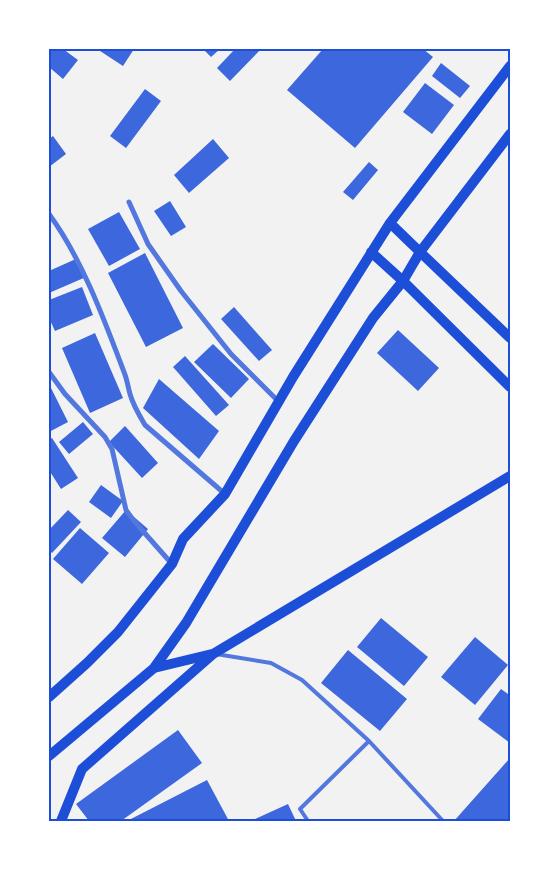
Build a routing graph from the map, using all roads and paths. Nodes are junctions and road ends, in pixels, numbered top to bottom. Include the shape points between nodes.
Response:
1 (510, 66) edge
2 (510, 134) edge
3 (130, 202) dead end
4 (49, 214) edge
5 (390, 223) junction
6 (371, 252) junction
7 (420, 252) junction
8 (403, 281) junction
9 (510, 338) edge
10 (49, 372) edge
11 (510, 387) edge
12 (279, 402) junction
13 (510, 476) edge
14 (225, 494) junction
15 (172, 564) junction
16 (213, 654) junction
17 (154, 668) junction
18 (49, 697) edge
19 (368, 741) junction
20 (49, 756) edge
21 (61, 821) edge
22 (308, 821) edge
23 (443, 821) edge

1 - 5 main road
2 - 7 main road
3 - 12 street via 148,244 181,291 231,354
4 - 14 street via 84,273 125,374 130,395 145,425
5 - 6 main road
5 - 7 main road
6 - 8 main road
6 - 12 main road
7 - 8 main road
7 - 9 main road
8 - 11 main road
8 - 17 main road via 373,318 294,441 186,623
10 - 15 street via 105,436 112,448 126,510
12 - 14 main road
13 - 16 main road
14 - 15 main road via 183,539
15 - 18 main road via 118,632
16 - 17 main road
16 - 19 lane via 272,663 302,680
16 - 21 main road via 82,769
17 - 20 main road
19 - 22 lane via 300,809
19 - 23 lane

